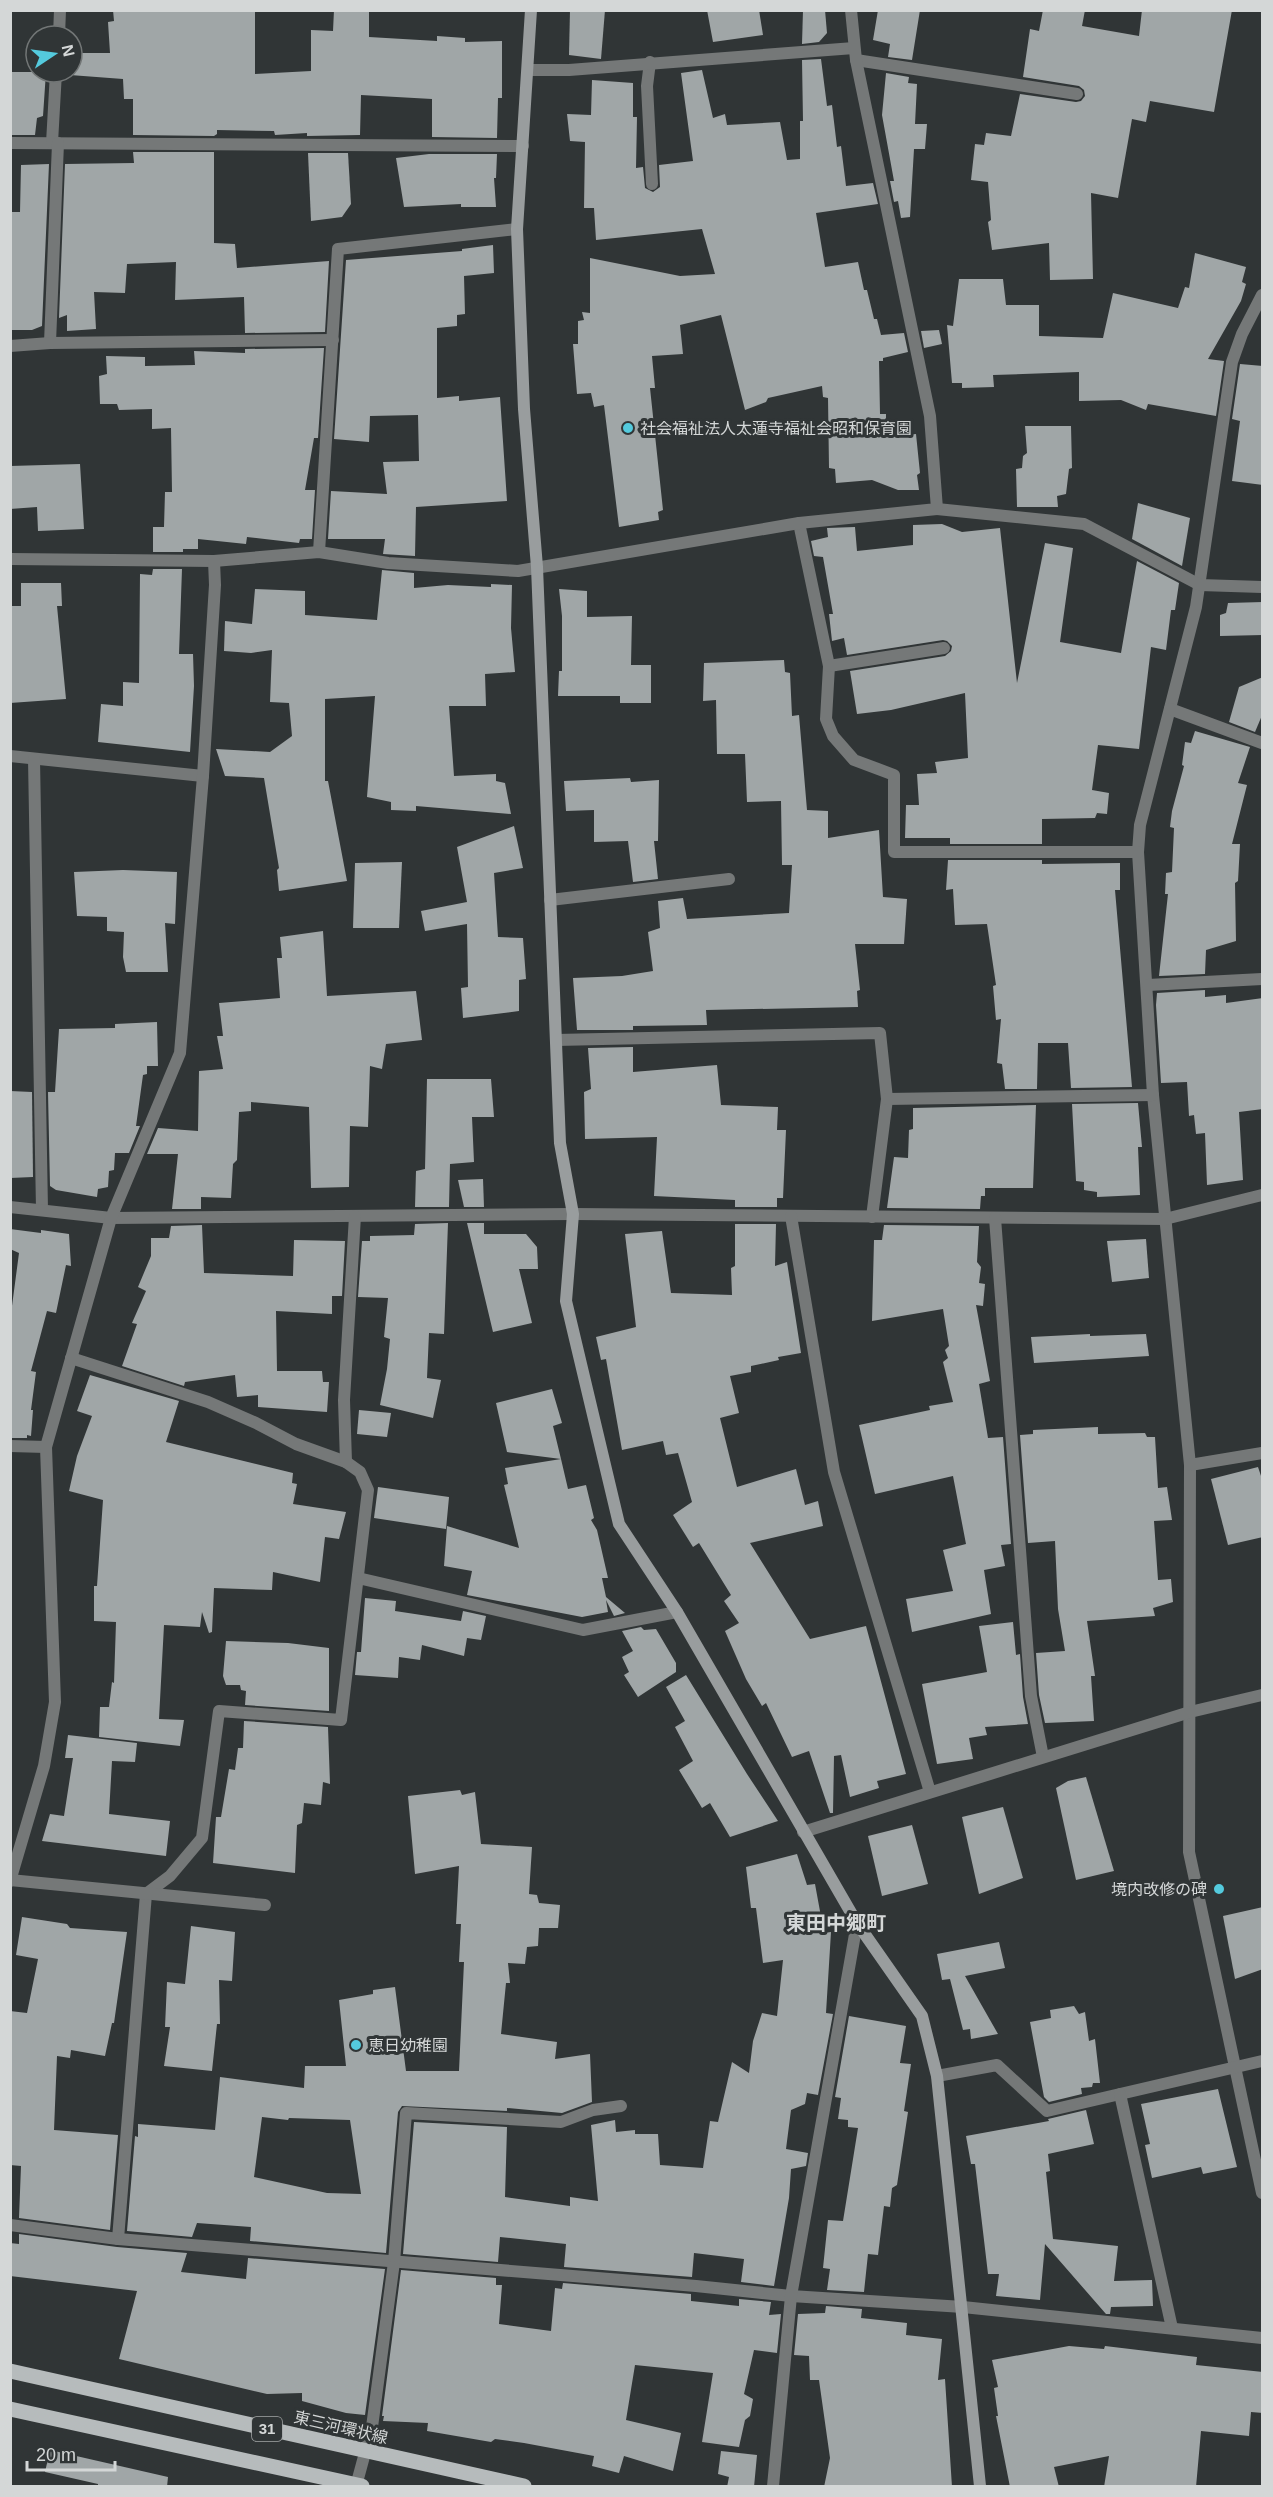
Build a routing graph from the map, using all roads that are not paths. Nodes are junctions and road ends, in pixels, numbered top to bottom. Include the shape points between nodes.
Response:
1 (531, 10) edge
2 (851, 10) edge
3 (855, 54) junction
4 (650, 62) junction
5 (528, 70) junction
6 (56, 84) edge
7 (1077, 94) dead end
8 (10, 143) edge
9 (55, 143) junction
10 (523, 146) junction
11 (652, 184) dead end
12 (517, 229) junction
13 (1263, 296) edge
14 (333, 340) junction
15 (50, 343) junction
16 (10, 346) edge
17 (937, 509) junction
18 (799, 523) junction
19 (319, 552) junction
20 (10, 559) edge
21 (214, 561) junction
22 (537, 567) junction
23 (1200, 585) junction
24 (1263, 587) edge
25 (944, 648) dead end
26 (829, 666) junction
27 (1170, 709) junction
28 (1263, 743) edge
29 (10, 756) edge
30 (34, 759) junction
31 (203, 776) junction
32 (1138, 852) junction
33 (729, 879) dead end
34 (550, 900) junction
35 (1263, 979) edge
36 (1148, 985) junction
37 (556, 1040) junction
38 (1153, 1095) junction
39 (887, 1099) junction
40 (1263, 1195) edge
41 (10, 1207) edge
42 (42, 1210) junction
43 (573, 1214) junction
44 (355, 1216) junction
45 (791, 1216) junction
46 (872, 1217) junction
47 (111, 1218) junction
48 (995, 1218) junction
49 (1165, 1219) junction
50 (71, 1358) junction
51 (10, 1446) edge
52 (46, 1447) junction
53 (1263, 1453) edge
54 (346, 1462) junction
55 (1190, 1465) junction
56 (358, 1578) junction
57 (677, 1612) junction
58 (1263, 1695) edge
59 (1190, 1712) junction
60 (1043, 1757) junction
61 (930, 1792) junction
62 (803, 1832) junction
63 (11, 1880) edge
64 (146, 1894) junction
65 (266, 1905) dead end
66 (857, 1923) junction
67 (1263, 2061) edge
68 (1235, 2067) junction
69 (937, 2076) junction
70 (1120, 2094) junction
71 (621, 2106) dead end
72 (1263, 2193) edge
73 (10, 2225) edge
74 (118, 2239) junction
75 (394, 2262) junction
76 (790, 2296) junction
77 (963, 2307) junction
78 (1172, 2328) junction
79 (1263, 2338) edge
80 (10, 2371) edge
81 (10, 2409) edge
82 (364, 2451) junction
83 (358, 2486) edge
84 (524, 2487) edge
85 (773, 2487) edge
86 (980, 2487) edge

1 - 5 street
2 - 3 street
3 - 4 street
3 - 7 street
3 - 17 street via 930,416
4 - 5 street
4 - 11 street via 647,86
5 - 10 street
6 - 9 street
8 - 9 street
9 - 10 street
9 - 15 street
10 - 12 street
12 - 14 street via 338,249
12 - 22 street via 524,409
13 - 23 street via 1232,362
14 - 15 street
14 - 19 street
15 - 16 street
17 - 18 street
17 - 23 street via 1084,524
18 - 22 street
18 - 26 street
19 - 21 street
19 - 22 street via 388,563 518,571
20 - 21 street
21 - 31 street
22 - 34 street
23 - 24 street
23 - 27 street
25 - 26 street
26 - 32 street via 826,719 833,736 854,760 894,775 894,852
27 - 28 street
27 - 32 street via 1140,825
29 - 30 street
30 - 31 street
30 - 42 street
31 - 47 street via 180,1053
32 - 36 street
33 - 34 street
34 - 37 street
35 - 36 street
36 - 38 street
37 - 39 street via 880,1033
37 - 43 street via 560,1143
38 - 39 street
38 - 49 street
39 - 46 street
40 - 49 street
41 - 42 street
42 - 47 street
43 - 44 street
43 - 45 street
43 - 57 street via 566,1301 619,1524
44 - 47 street
44 - 54 street via 344,1400
45 - 46 street
45 - 61 street via 834,1472
46 - 48 street
47 - 50 street
48 - 49 street
48 - 60 street via 1031,1696
49 - 55 street
50 - 52 street
50 - 54 street via 208,1402 296,1444
51 - 52 street
52 - 63 street via 55,1702 44,1766
53 - 55 street
54 - 56 street via 360,1472 368,1490
55 - 59 street
56 - 57 street via 582,1630
56 - 64 street via 341,1720 219,1711 202,1838 170,1876
57 - 62 street
58 - 59 street
59 - 60 street
59 - 68 street via 1189,1852
60 - 61 street
61 - 62 street
62 - 66 street
63 - 64 street
64 - 65 street
64 - 74 street
66 - 69 street via 922,2016
66 - 76 street
67 - 68 street
68 - 70 street
68 - 72 street
69 - 70 street via 997,2065 1047,2111
69 - 77 street
70 - 78 street
71 - 75 street via 593,2110 561,2122 406,2113
73 - 74 street
74 - 75 street
75 - 76 street
75 - 82 street via 372,2427
76 - 77 street
76 - 85 street
77 - 78 street
77 - 86 street
78 - 79 street
80 - 82 main road, 東三河環状線 / 31
81 - 83 main road, 31
82 - 83 street
82 - 84 main road, 東三河環状線 / 31

